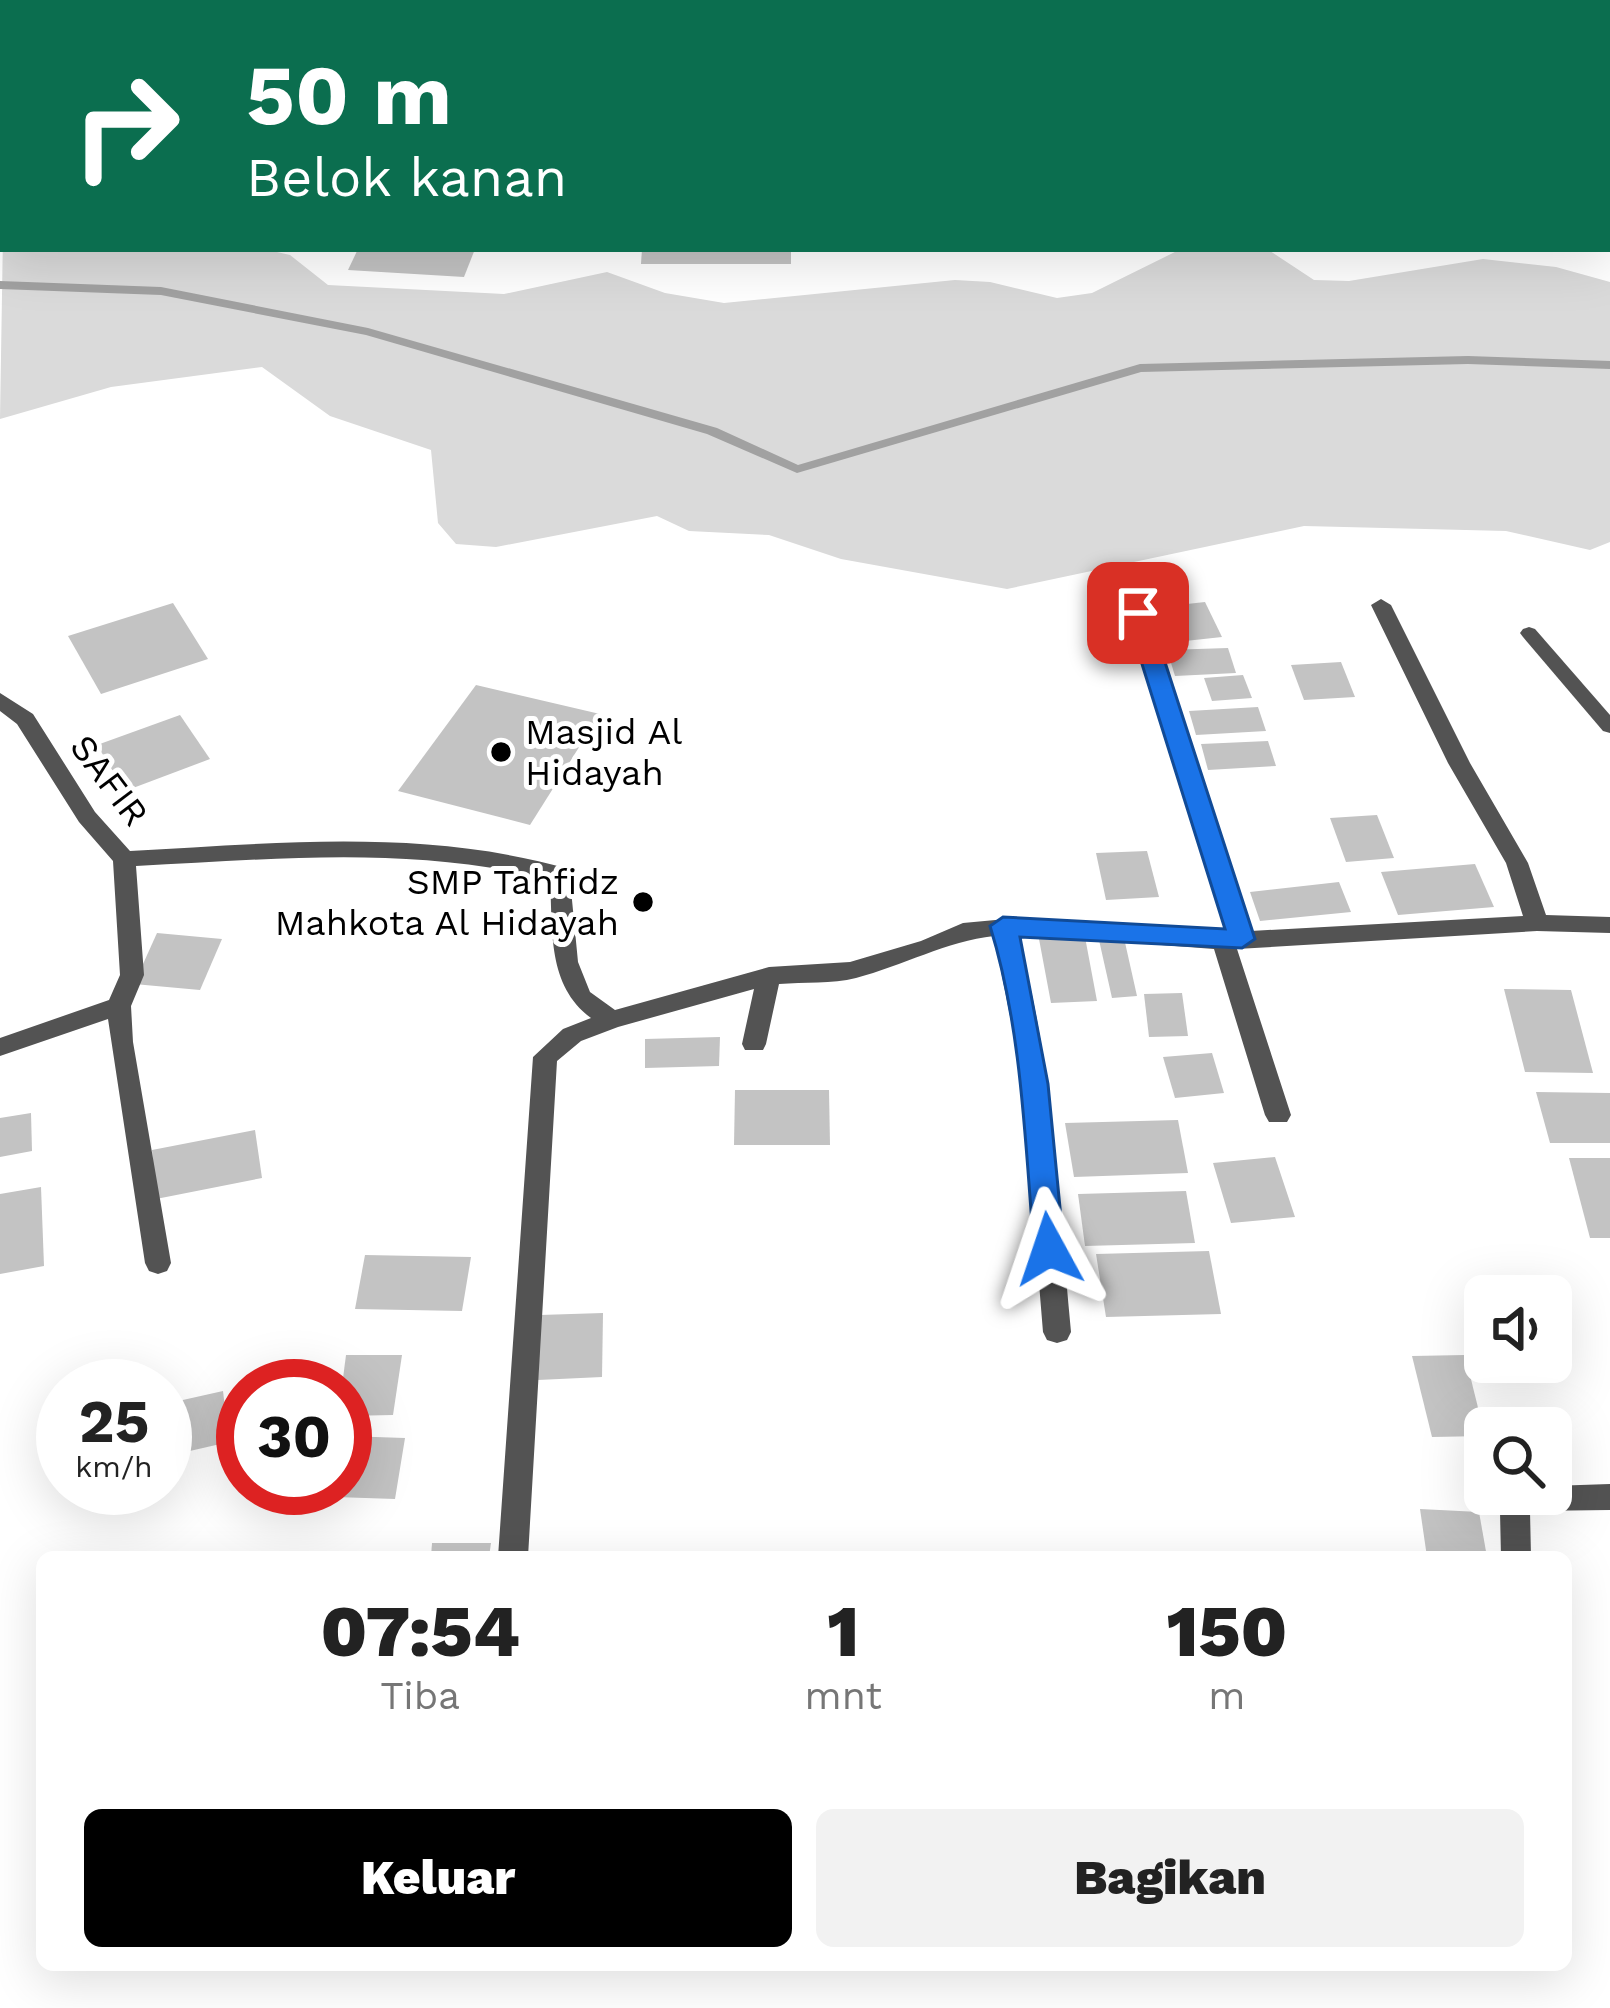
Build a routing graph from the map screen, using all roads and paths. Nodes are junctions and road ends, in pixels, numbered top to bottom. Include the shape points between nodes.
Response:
1 (1381, 605) dead end
2 (1138, 613) dead end
3 (1529, 633) dead end
4 (0, 700) edge
5 (1610, 727) edge
6 (124, 859) junction
7 (1537, 923) junction
8 (1610, 925) edge
9 (1003, 926) junction
10 (1233, 940) junction
11 (769, 976) junction
12 (119, 1006) junction
13 (611, 1020) junction
14 (754, 1044) dead end
15 (0, 1047) edge
16 (1278, 1115) dead end
17 (158, 1263) dead end
18 (1057, 1332) dead end
19 (1610, 1497) edge
20 (513, 1551) edge
21 (1516, 1551) edge

1 - 7 street via 1517,863
2 - 10 street
3 - 5 lane
4 - 6 street, SAFIR via 25,719
6 - 12 street, SAFIR via 132,975
6 - 13 street via 435,849 561,875 566,962 580,997
7 - 8 street
7 - 10 street
9 - 10 street
9 - 11 street via 963,931 850,971
9 - 18 street via 1034,1084
10 - 16 street
11 - 13 street
11 - 14 street
12 - 15 street
12 - 17 street, SAFIR
13 - 20 street via 545,1057
19 - 21 street via 1522,1499 1514,1511

